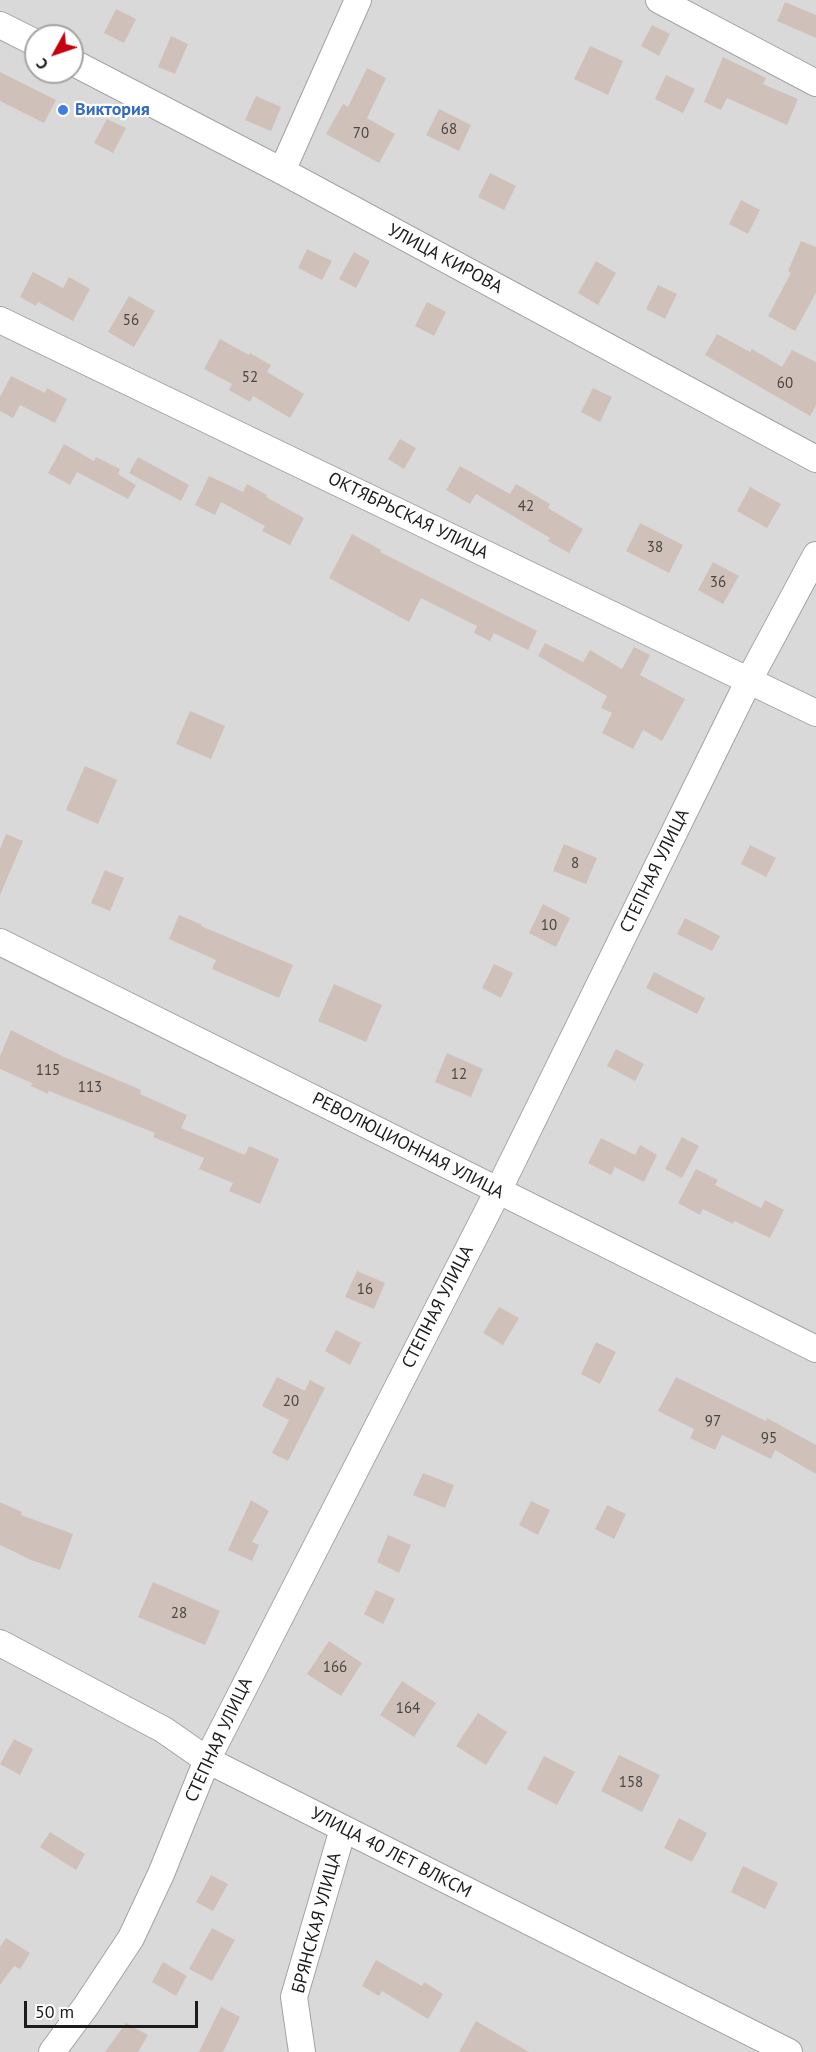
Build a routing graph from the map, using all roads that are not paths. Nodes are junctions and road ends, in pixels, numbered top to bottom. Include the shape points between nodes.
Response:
1 (358, 0) edge
2 (659, 0) edge
3 (0, 25) edge
4 (24, 37) edge
5 (84, 68) edge
6 (816, 83) edge
7 (282, 171) junction
8 (0, 320) edge
9 (816, 459) edge
10 (816, 555) edge
11 (749, 680) junction
12 (816, 713) edge
13 (0, 942) edge
14 (498, 1191) junction
15 (816, 1349) edge
16 (0, 1643) edge
17 (207, 1760) junction
18 (343, 1829) junction
19 (52, 2052) edge
20 (302, 2052) edge
21 (789, 2052) edge

1 - 7 street
2 - 6 street
3 - 4 street
5 - 7 street, УЛИЦА КИРОВА
7 - 9 street, УЛИЦА КИРОВА
8 - 11 street, ОКТЯБРЬСКАЯ УЛИЦА
10 - 11 street, СТЕПНАЯ УЛИЦА
11 - 12 street, ОКТЯБРЬСКАЯ УЛИЦА
11 - 14 street, СТЕПНАЯ УЛИЦА
13 - 14 street, РЕВОЛЮЦИОННАЯ УЛИЦА
14 - 15 street, РЕВОЛЮЦИОННАЯ УЛИЦА
14 - 17 street, СТЕПНАЯ УЛИЦА
16 - 17 street, УЛИЦА 40 ЛЕТ ВЛКСМ via 164,1730
17 - 18 street, УЛИЦА 40 ЛЕТ ВЛКСМ
17 - 19 street, СТЕПНАЯ УЛИЦА via 131,1938
18 - 20 street, БРЯНСКАЯ УЛИЦА via 294,1997
18 - 21 street, УЛИЦА 40 ЛЕТ ВЛКСМ

